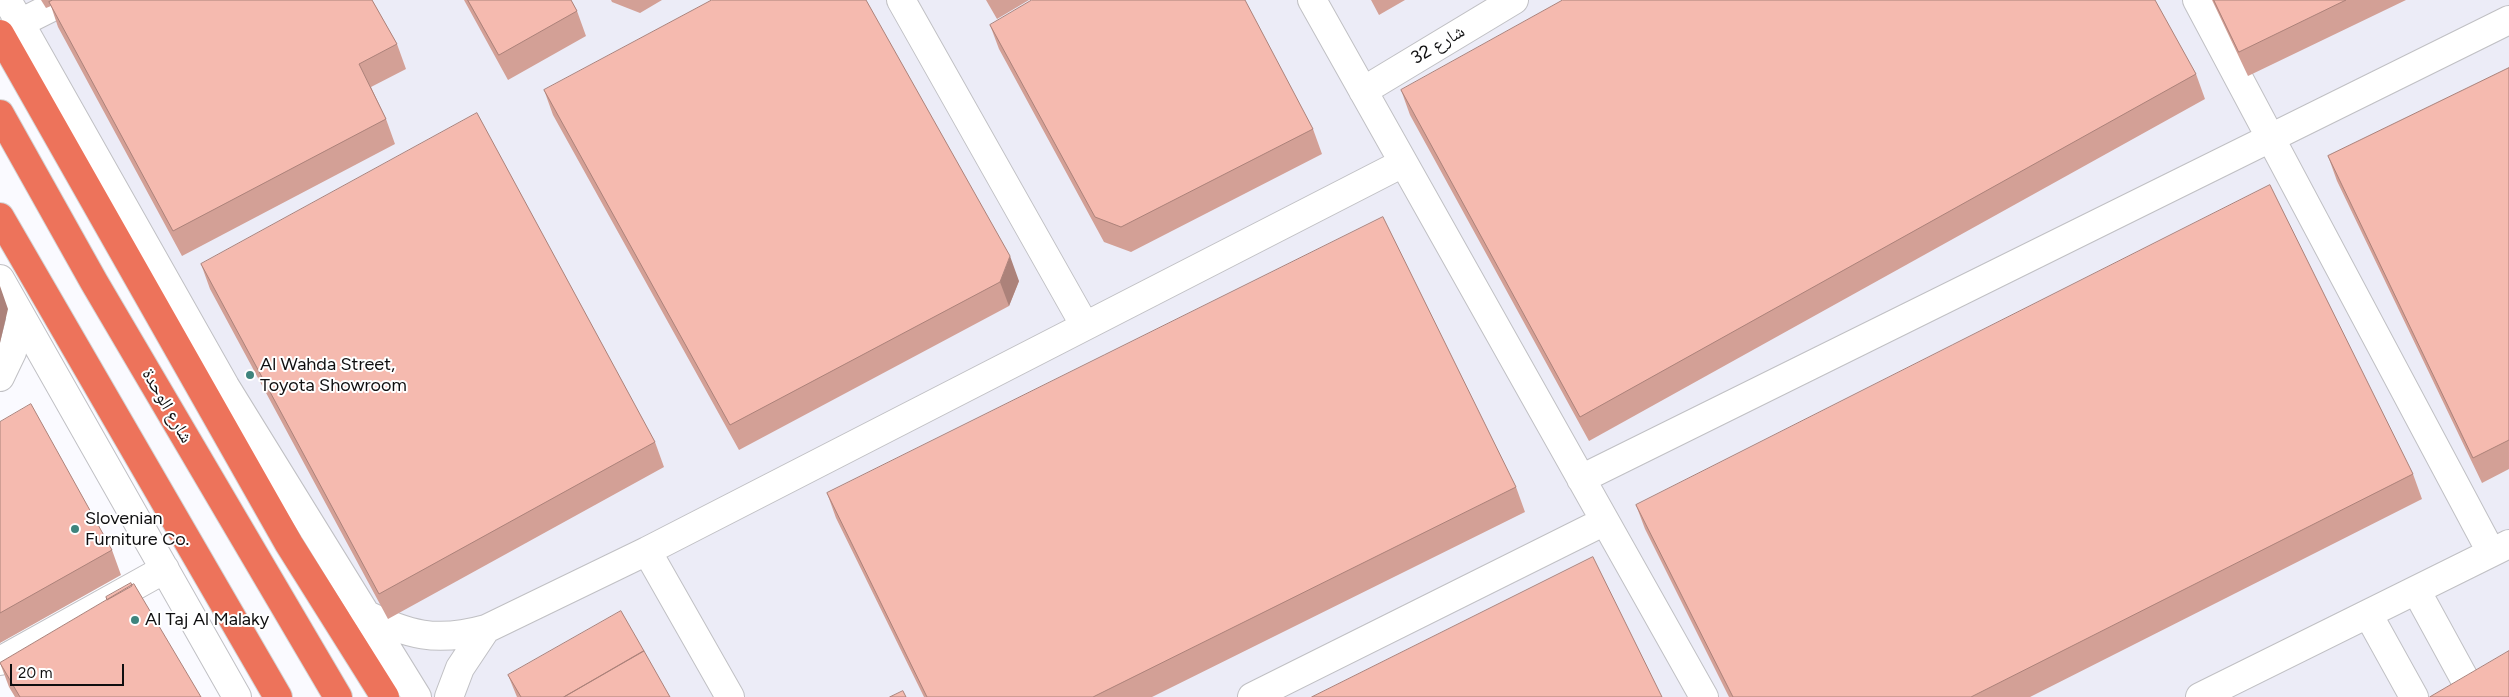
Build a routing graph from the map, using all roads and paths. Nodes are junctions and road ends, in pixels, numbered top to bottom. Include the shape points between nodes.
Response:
1 (7, 0) edge
2 (66, 0) edge
3 (901, 0) edge
4 (1312, 0) edge
5 (1514, 0) edge
6 (2197, 0) edge
7 (2509, 20) edge
8 (10, 28) edge
9 (1363, 91) junction
10 (0, 114) edge
11 (2270, 137) junction
12 (1404, 163) junction
13 (0, 217) edge
14 (0, 279) edge
15 (21, 317) junction
16 (1085, 326) junction
17 (0, 377) edge
18 (1581, 478) junction
19 (1605, 520) junction
20 (2500, 548) edge
21 (647, 551) junction
22 (165, 569) junction
23 (2416, 590) junction
24 (363, 613) junction
25 (2368, 614) junction
26 (486, 629) junction
27 (0, 661) edge
28 (2493, 673) edge
29 (2461, 692) edge
30 (2216, 694) edge
31 (237, 697) edge
32 (278, 697) edge
33 (338, 697) edge
34 (385, 697) edge
35 (418, 697) edge
36 (450, 697) edge
37 (730, 697) edge
38 (1252, 697) edge
39 (1704, 697) edge
40 (2414, 697) edge

1 - 8 street
2 - 8 street
3 - 16 street
4 - 9 street
5 - 9 street, شارع 32
6 - 11 street
7 - 11 street
8 - 24 street
8 - 34 highway via 289,544
9 - 12 street
10 - 33 highway, شارع الوحدة via 94,282
11 - 18 street
11 - 20 street
12 - 16 street
12 - 18 street
13 - 32 highway
14 - 15 street
15 - 17 street via 12,352
15 - 22 street
16 - 21 street
18 - 19 street
19 - 38 street
19 - 39 street
20 - 23 street
21 - 26 street
21 - 37 street
22 - 27 street
22 - 31 street
23 - 25 street
23 - 29 street
24 - 26 street via 412,634 462,636
24 - 35 street
25 - 30 street
25 - 40 street
26 - 36 street via 460,668
28 - 29 street

